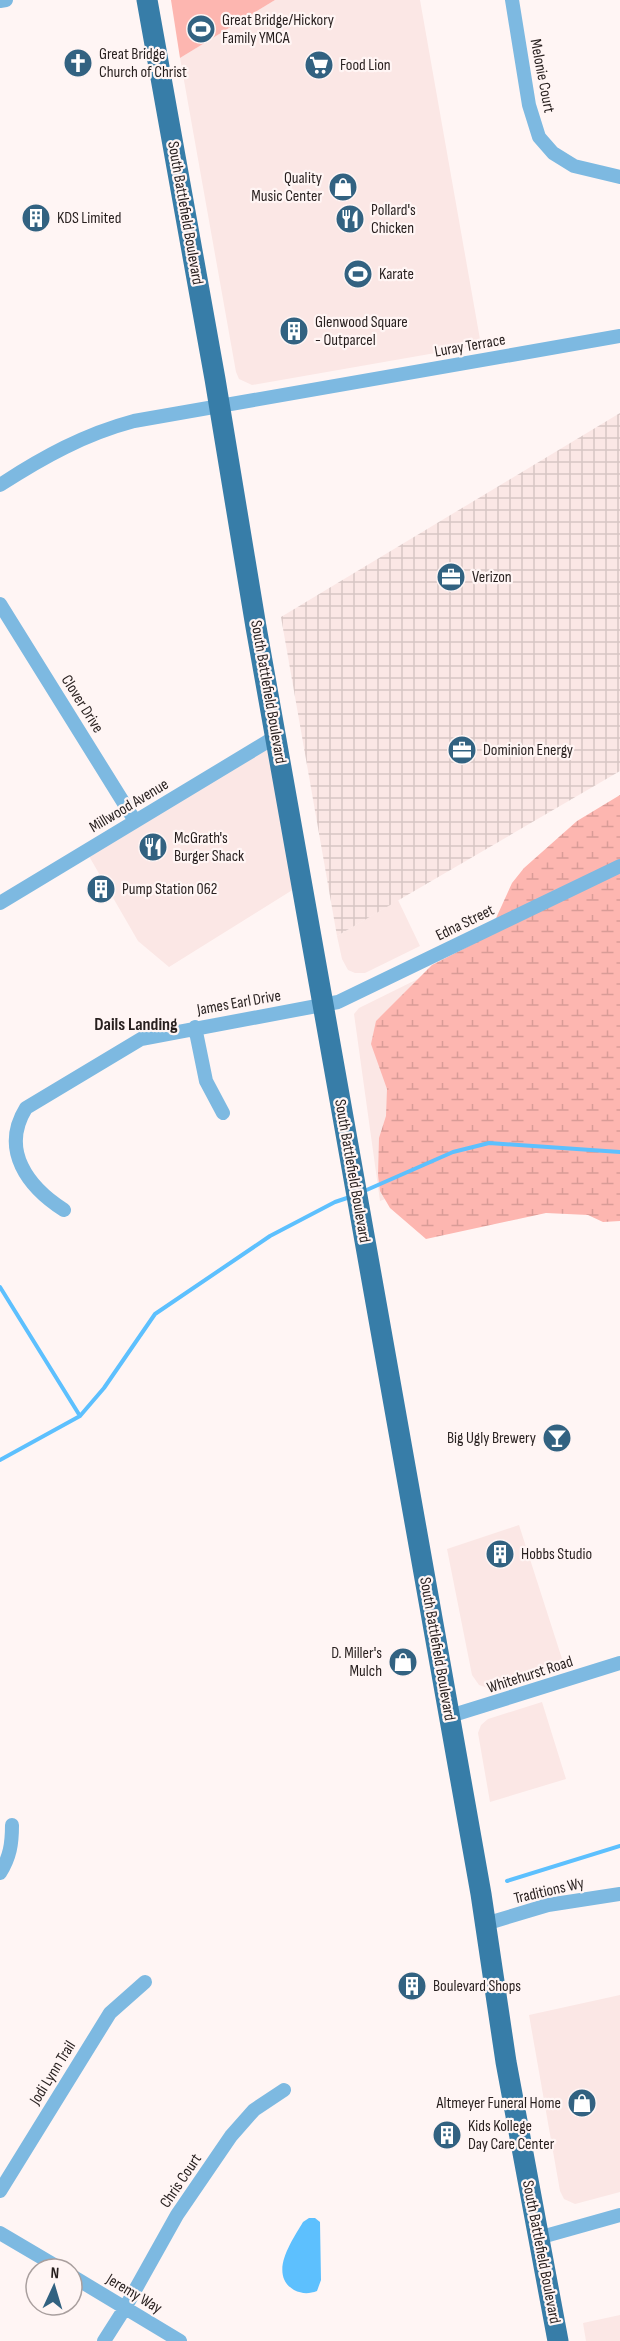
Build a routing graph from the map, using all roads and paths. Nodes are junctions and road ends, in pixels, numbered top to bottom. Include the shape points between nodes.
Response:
1 (6, 0) edge
2 (147, 0) edge
3 (512, 0) edge
4 (0, 1) edge
5 (620, 177) edge
6 (620, 336) edge
7 (219, 405) junction
8 (0, 485) edge
9 (0, 604) edge
10 (275, 737) junction
11 (135, 822) junction
12 (620, 866) edge
13 (0, 903) edge
14 (323, 1005) junction
15 (195, 1028) junction
16 (223, 1113) dead end
17 (64, 1210) dead end
18 (620, 1663) edge
19 (450, 1716) junction
20 (12, 1825) dead end
21 (0, 1873) edge
22 (620, 1894) edge
23 (485, 1924) junction
24 (145, 1982) dead end
25 (284, 2090) dead end
26 (0, 2191) edge
27 (620, 2215) edge
28 (0, 2233) edge
29 (538, 2238) junction
30 (41, 2257) edge
31 (84, 2283) edge
32 (125, 2308) junction
33 (104, 2341) edge
34 (180, 2341) edge
35 (558, 2341) edge

1 - 4 street
2 - 7 main road, South Battlefield Boulevard
3 - 5 street, Melonie Court via 529,105 539,137 553,153 574,166
6 - 7 street, Luray Terrace
7 - 8 street via 106,428 67,445
7 - 10 main road, South Battlefield Boulevard
9 - 11 street, Clover Drive
10 - 11 street, Millwood Avenue
10 - 14 main road, South Battlefield Boulevard
11 - 13 street, Millwood Avenue
12 - 14 street, Edna Street via 338,1002
14 - 15 street, James Earl Drive
14 - 19 main road, South Battlefield Boulevard
15 - 16 street via 206,1081
15 - 17 street, James Earl Drive via 141,1039 18,1115 8,1136 12,1161 37,1193
18 - 19 street, Whitehurst Road
19 - 23 main road, South Battlefield Boulevard
20 - 21 street via 9,1858
22 - 23 street, Traditions Wy via 548,1905
23 - 29 main road, South Battlefield Boulevard
24 - 26 street, Jodi Lynn Trail via 110,2013
25 - 32 street, Chris Court via 254,2110 231,2136 177,2216
27 - 29 street
28 - 30 street
29 - 35 main road, South Battlefield Boulevard
31 - 32 street, Jeremy Way
32 - 33 street, Chris Court
32 - 34 street, Jeremy Way

